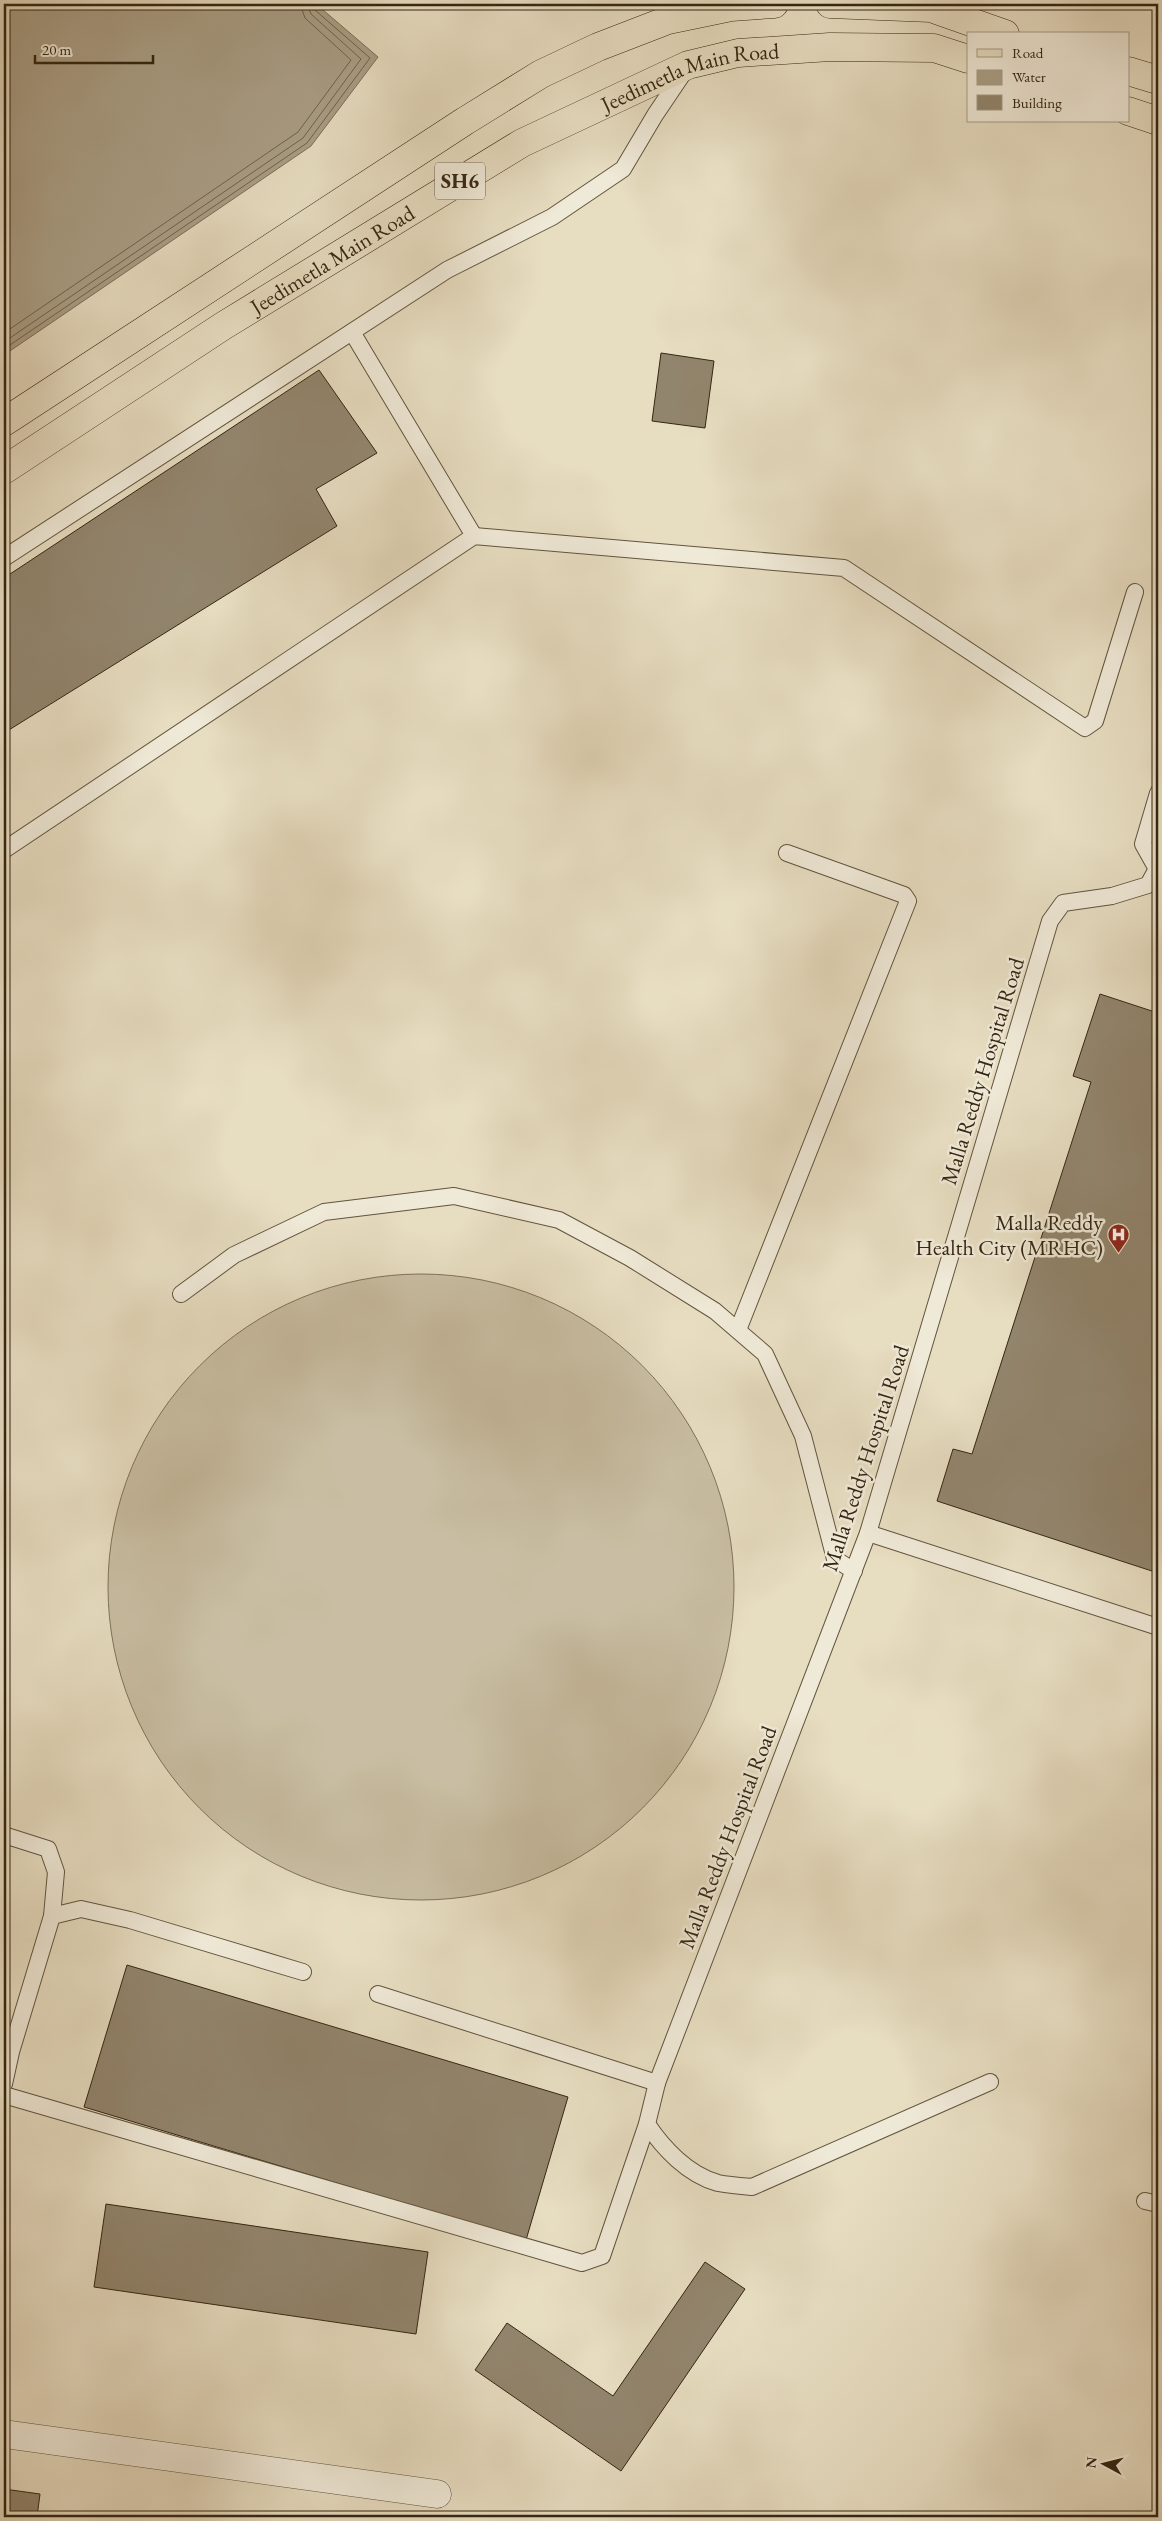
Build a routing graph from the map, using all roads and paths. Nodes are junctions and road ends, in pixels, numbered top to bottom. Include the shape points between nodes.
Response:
1 (774, 4) edge
2 (830, 4) edge
3 (931, 6) edge
4 (1000, 32) edge
5 (967, 59) edge
6 (688, 65) junction
7 (1130, 72) edge
8 (1158, 80) edge
9 (1130, 112) edge
10 (1158, 121) edge
11 (352, 332) junction
12 (4, 422) edge
13 (4, 470) edge
14 (474, 536) junction
15 (4, 558) edge
16 (1135, 592) dead end
17 (1158, 793) edge
18 (4, 850) edge
19 (787, 853) dead end
20 (1158, 869) edge
21 (181, 1294) dead end
22 (738, 1330) junction
23 (868, 1533) junction
24 (854, 1571) junction
25 (1158, 1627) edge
26 (4, 1835) edge
27 (52, 1916) junction
28 (302, 1972) dead end
29 (378, 1994) dead end
30 (7, 2051) edge
31 (990, 2082) dead end
32 (657, 2083) junction
33 (4, 2084) edge
34 (4, 2095) edge
35 (647, 2124) junction
36 (4, 2434) edge
37 (437, 2494) dead end

1 - 12 main road, Jeedimetla Main Road / SH6 via 731,7 668,20 598,47 541,74
2 - 3 main road
3 - 4 main road
5 - 6 main road, Jeedimetla Main Road / SH6 via 934,48 830,48 738,53
6 - 11 lane via 623,169 552,217 447,270
6 - 13 main road, Jeedimetla Main Road / SH6 via 522,143 223,326
7 - 8 main road
9 - 10 main road
11 - 14 lane
11 - 15 lane
14 - 16 lane via 844,568 1084,728 1095,721
14 - 18 lane
17 - 20 lane via 1143,844
19 - 22 lane via 904,895 908,901
20 - 23 lane, Malla Reddy Hospital Road via 1148,885 1131,892 1063,903 1050,921
21 - 22 lane via 234,1255 324,1212 454,1196 559,1220 630,1258 715,1310
22 - 24 lane via 765,1354 803,1436 835,1559
23 - 24 lane, Malla Reddy Hospital Road
23 - 25 lane
24 - 32 lane, Malla Reddy Hospital Road
26 - 27 lane via 48,1849 56,1872
27 - 28 lane via 81,1909 130,1920
27 - 30 lane
29 - 32 lane
30 - 33 lane
31 - 35 lane via 752,2188 716,2182 694,2172 660,2145
32 - 35 lane, Malla Reddy Hospital Road
34 - 35 lane, Malla Reddy Hospital Road via 582,2264 602,2256
36 - 37 street

